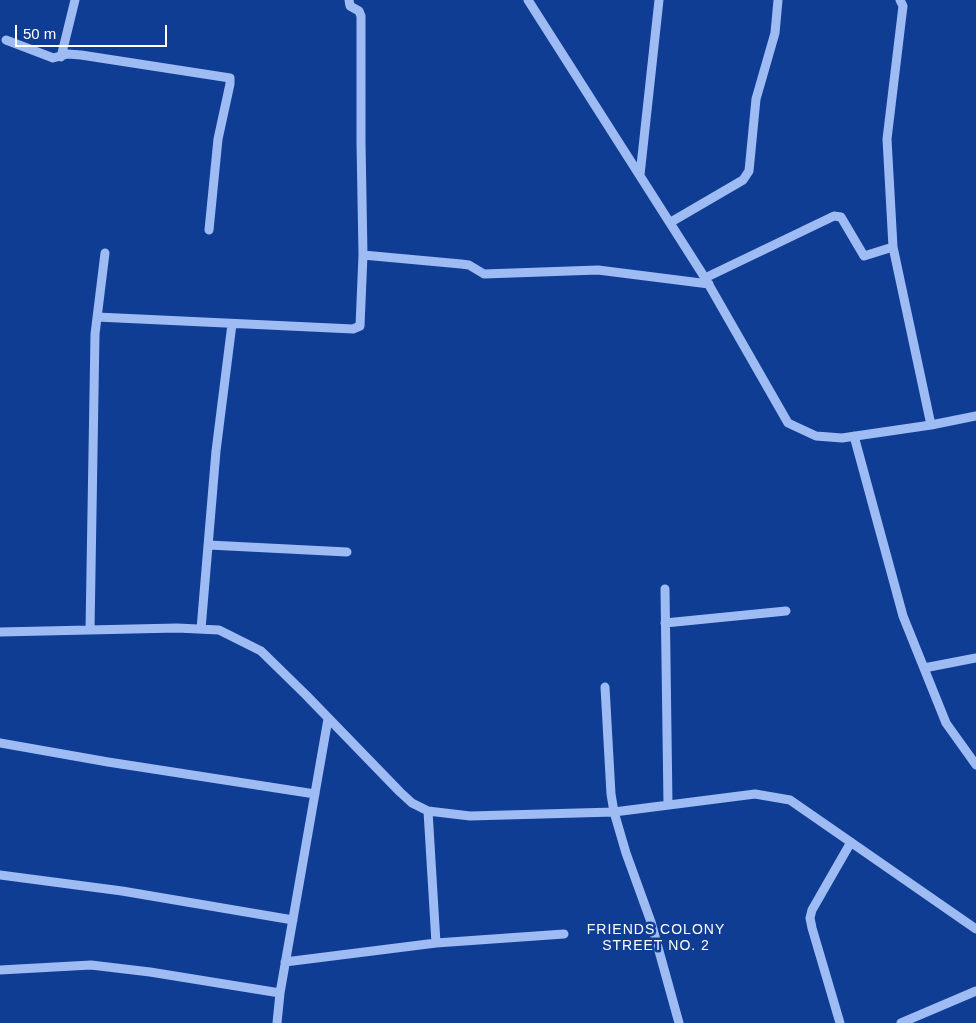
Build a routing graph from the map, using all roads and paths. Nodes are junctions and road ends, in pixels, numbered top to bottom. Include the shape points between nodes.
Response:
1 (75, 0) edge
2 (348, 0) edge
3 (528, 0) edge
4 (659, 0) edge
5 (778, 0) edge
6 (900, 0) edge
7 (6, 40) dead end
8 (61, 57) junction
9 (640, 175) junction
10 (671, 222) junction
11 (209, 230) dead end
12 (893, 247) junction
13 (105, 253) dead end
14 (363, 255) junction
15 (707, 281) junction
16 (97, 317) junction
17 (232, 324) junction
18 (976, 416) edge
19 (931, 425) junction
20 (854, 436) junction
21 (209, 545) junction
22 (346, 552) dead end
23 (665, 589) dead end
24 (786, 611) dead end
25 (666, 623) junction
26 (201, 629) junction
27 (90, 630) junction
28 (0, 632) edge
29 (976, 658) edge
30 (924, 668) junction
31 (605, 687) dead end
32 (328, 719) junction
33 (0, 743) edge
34 (976, 765) edge
35 (315, 794) junction
36 (668, 805) junction
37 (428, 811) junction
38 (614, 812) junction
39 (851, 842) junction
40 (0, 875) edge
41 (293, 920) junction
42 (976, 929) edge
43 (564, 934) dead end
44 (436, 943) junction
45 (285, 962) junction
46 (0, 970) edge
47 (976, 991) edge
48 (280, 993) junction
49 (277, 1023) edge
50 (679, 1023) edge
51 (840, 1023) edge
52 (901, 1023) edge

1 - 8 street
2 - 14 street via 361,16
3 - 9 street
4 - 9 street
5 - 10 street via 775,33 756,99 749,171 743,180
6 - 12 street via 903,6 887,139
7 - 8 street via 48,56
8 - 11 street via 81,55 230,78 218,139
9 - 10 street
10 - 15 street
12 - 15 street via 864,256 840,217 834,216
12 - 19 street
13 - 16 street
14 - 15 street via 469,265 484,274 598,270
14 - 17 street via 361,322 358,328
15 - 20 street via 788,424 816,436
16 - 17 street
16 - 27 street
17 - 21 street via 216,451
18 - 19 street
19 - 20 street
20 - 30 street via 903,616
21 - 22 street
21 - 26 street
23 - 25 street
24 - 25 street
25 - 36 street
26 - 27 street
26 - 32 street via 220,630 261,651
27 - 28 street
29 - 30 street
30 - 34 street via 946,723
31 - 38 street
32 - 35 street
32 - 37 street via 400,792
33 - 35 street
35 - 41 street
36 - 38 street
36 - 39 street via 755,794 790,800
37 - 38 street via 470,816
37 - 44 street
38 - 50 street via 652,922
39 - 42 street
39 - 51 street via 810,918
40 - 41 street via 122,891
41 - 45 street
43 - 44 street
44 - 45 street
45 - 48 street
46 - 48 street via 91,965
47 - 52 street
48 - 49 street

